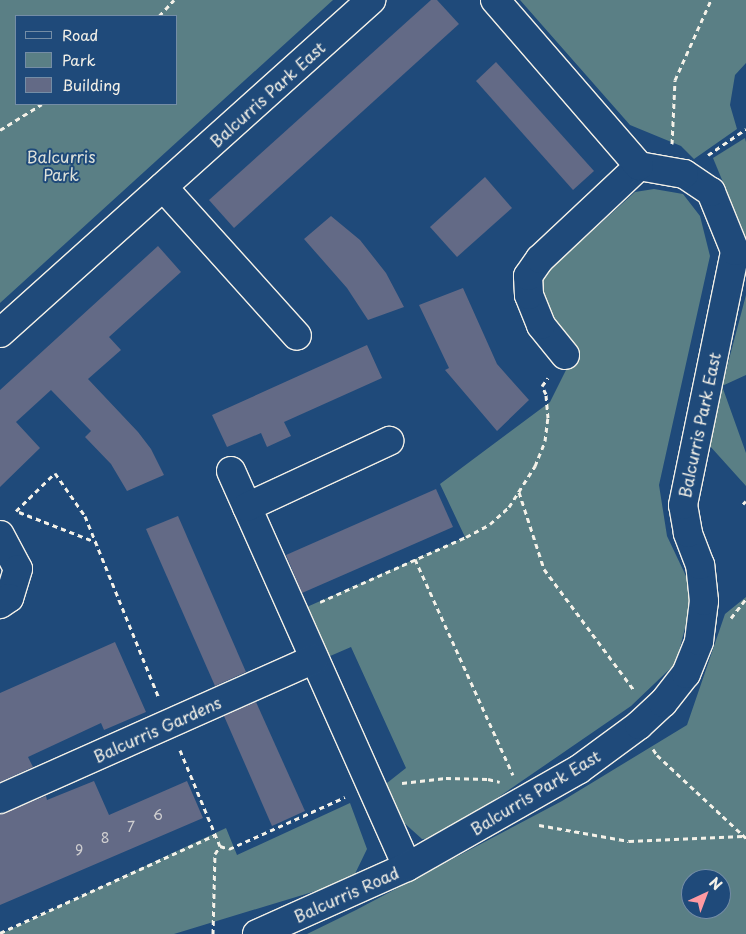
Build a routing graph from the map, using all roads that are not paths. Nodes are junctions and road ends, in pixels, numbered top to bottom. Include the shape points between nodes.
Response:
1 (371, 0) edge
2 (495, 0) edge
3 (639, 166) junction
4 (163, 187) junction
5 (0, 333) edge
6 (297, 336) dead end
7 (566, 356) road end
8 (389, 441) dead end
9 (231, 471) dead end
10 (247, 507) junction
11 (5, 526) edge
12 (0, 604) edge
13 (314, 659) junction
14 (0, 799) edge
15 (407, 867) junction
16 (257, 934) edge

1 - 4 street, Balcurris Park East
2 - 3 street
3 - 7 street via 540,259 528,276 530,295 541,325
3 - 15 street, Balcurris Park East via 681,176 711,192 735,251 683,504 688,534 700,565 704,601 699,641 686,674 645,719 578,770 521,793
4 - 5 street, Balcurris Park East
4 - 6 street
8 - 10 street
9 - 10 street
10 - 13 street
11 - 12 street via 18,569 9,598
13 - 14 street, Balcurris Gardens
13 - 15 street
15 - 16 street, Balcurris Road

